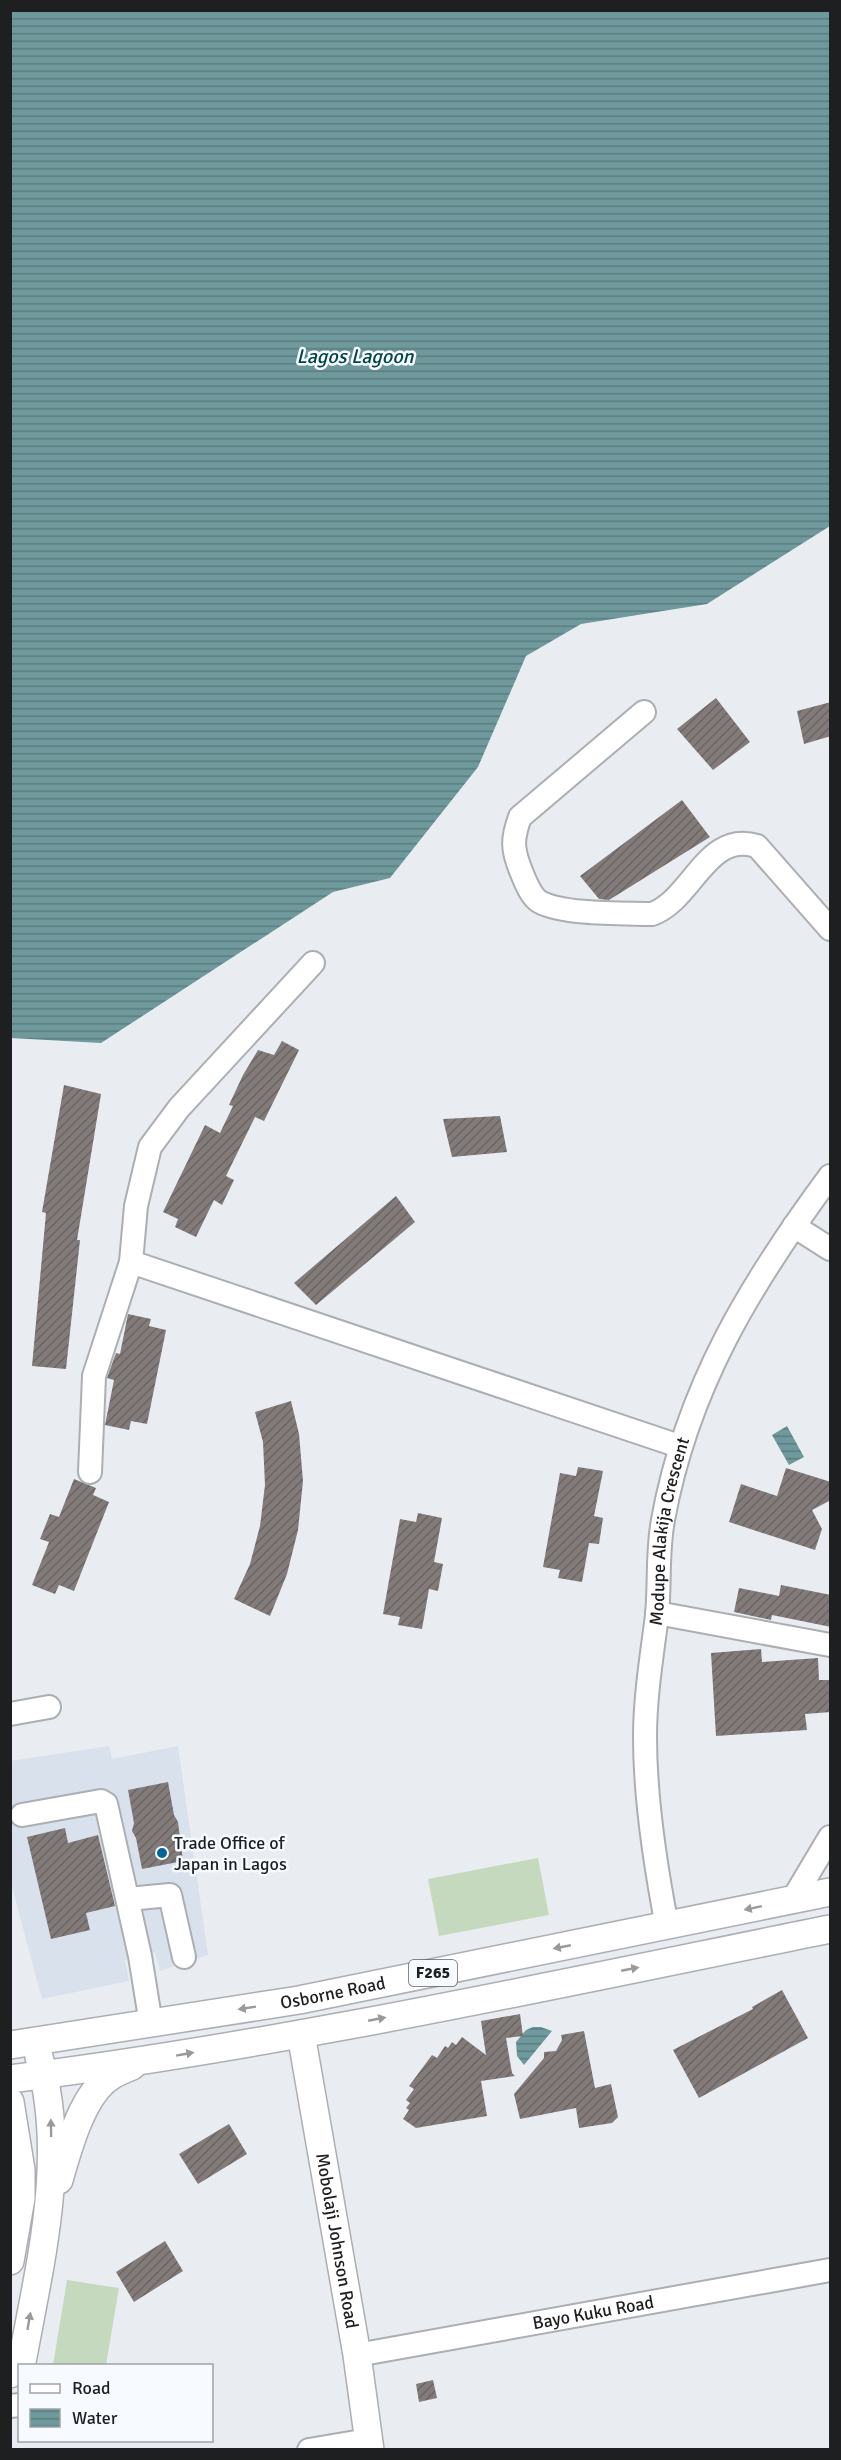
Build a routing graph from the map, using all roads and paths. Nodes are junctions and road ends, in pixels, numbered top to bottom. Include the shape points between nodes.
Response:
1 (645, 712) dead end
2 (831, 929) edge
3 (314, 963) dead end
4 (831, 1176) edge
5 (794, 1226) junction
6 (831, 1249) edge
7 (131, 1262) junction
8 (679, 1446) junction
9 (90, 1472) dead end
10 (657, 1613) junction
11 (831, 1644) edge
12 (49, 1707) dead end
13 (10, 1714) edge
14 (22, 1815) dead end
15 (831, 1837) edge
16 (831, 1892) edge
17 (128, 1899) junction
18 (793, 1899) junction
19 (667, 1926) junction
20 (831, 1929) edge
21 (184, 1958) dead end
22 (151, 2024) junction
23 (301, 2034) junction
24 (18, 2041) edge
25 (142, 2061) junction
26 (44, 2074) junction
27 (10, 2079) edge
28 (10, 2102) edge
29 (16, 2160) edge
30 (48, 2216) junction
31 (10, 2261) edge
32 (831, 2270) edge
33 (357, 2355) junction
34 (20, 2364) edge
35 (369, 2445) edge
36 (309, 2450) edge

1 - 2 street via 520,817 513,839 516,858 538,902 561,909 652,914 677,898 715,853 730,844 744,842 757,846
3 - 7 street via 193,1092 150,1147 136,1206
4 - 5 street, Modupe Alakija Crescent
5 - 6 street
5 - 8 street, Modupe Alakija Crescent via 756,1282 713,1362
7 - 8 street
7 - 9 street via 94,1376
8 - 10 street, Modupe Alakija Crescent via 662,1522
10 - 11 street
10 - 19 street, Modupe Alakija Crescent via 645,1737 655,1863
12 - 13 street
14 - 17 street via 101,1801 106,1804
15 - 18 street
16 - 18 main road, Osborne Road / F265
17 - 21 street via 170,1895
17 - 22 street
18 -> 19 main road, Osborne Road / F265
19 -> 22 main road, Osborne Road / F265 via 299,2000
23 -> 20 main road, Osborne Road / F265
22 - 24 main road, Osborne Road / F265
25 -> 23 main road, Osborne Road / F265
23 - 33 main road, Mobolaji Johnson Road
24 - 26 main road
25 - 26 main road, Osborne Road / F265
25 - 30 main road via 109,2077 80,2118
26 - 27 main road, Osborne Road / F265
30 -> 26 main road via 52,2126
28 - 29 main road
29 - 31 main road via 21,2198
34 -> 30 main road
32 - 33 street, Bayo Kuku Road
33 - 35 main road, Mobolaji Johnson Road
35 - 36 street

